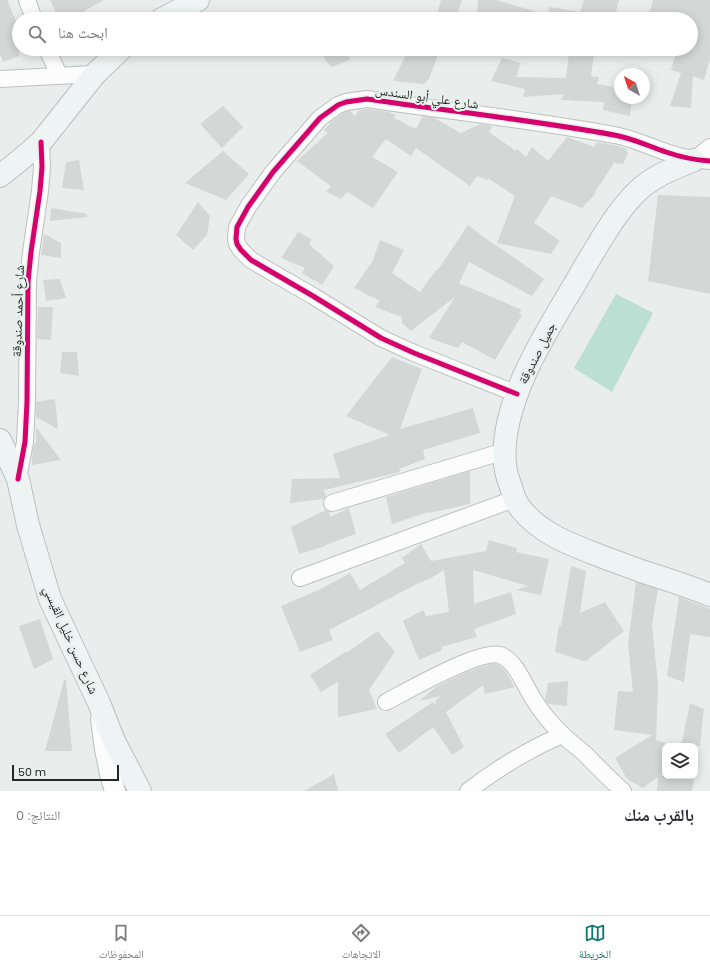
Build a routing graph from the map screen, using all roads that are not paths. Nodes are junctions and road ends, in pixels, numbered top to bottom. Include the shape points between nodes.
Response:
1 (27, 0) edge
2 (198, 0) edge
3 (31, 12) edge
4 (175, 12) edge
5 (50, 56) edge
6 (114, 56) edge
7 (95, 74) junction
8 (59, 75) junction
9 (0, 79) edge
10 (41, 142) junction
11 (705, 156) edge
12 (0, 176) edge
13 (517, 394) junction
14 (0, 440) edge
15 (505, 451) junction
16 (18, 479) junction
17 (514, 499) junction
18 (332, 503) dead end
19 (300, 578) dead end
20 (710, 594) edge
21 (386, 702) dead end
22 (99, 703) junction
23 (562, 735) junction
24 (115, 791) edge
25 (140, 791) edge
26 (468, 791) edge
27 (623, 791) edge

1 - 3 street
2 - 4 main road
5 - 8 street
6 - 7 main road
7 - 8 street
7 - 10 main road
8 - 9 street
10 - 12 main road
10 - 16 street, شارع أحمد صندوقة via 40,191 28,282 25,442
11 - 13 main road, جميل صندوقة via 654,179 626,203 550,326
11 - 13 street, شارع علي أبو السندس via 666,152 616,135 367,99 338,105 320,118 272,172 237,227 237,244 252,260 381,338
13 - 15 main road, جميل صندوقة via 505,438
14 - 16 main road, شارع حسن خليل القيسي
15 - 17 main road, جميل صندوقة via 507,476
15 - 18 street
16 - 22 main road, شارع حسن خليل القيسي via 28,525 50,599
17 - 19 street
17 - 20 main road, جميل صندوقة via 520,509 536,524 561,540
21 - 23 street via 463,662 500,655 516,668 533,700
22 - 24 street, شارع حسن خليل القيسي via 105,749
22 - 25 main road, شارع حسن خليل القيسي via 114,741
23 - 26 street via 522,754
23 - 27 street

